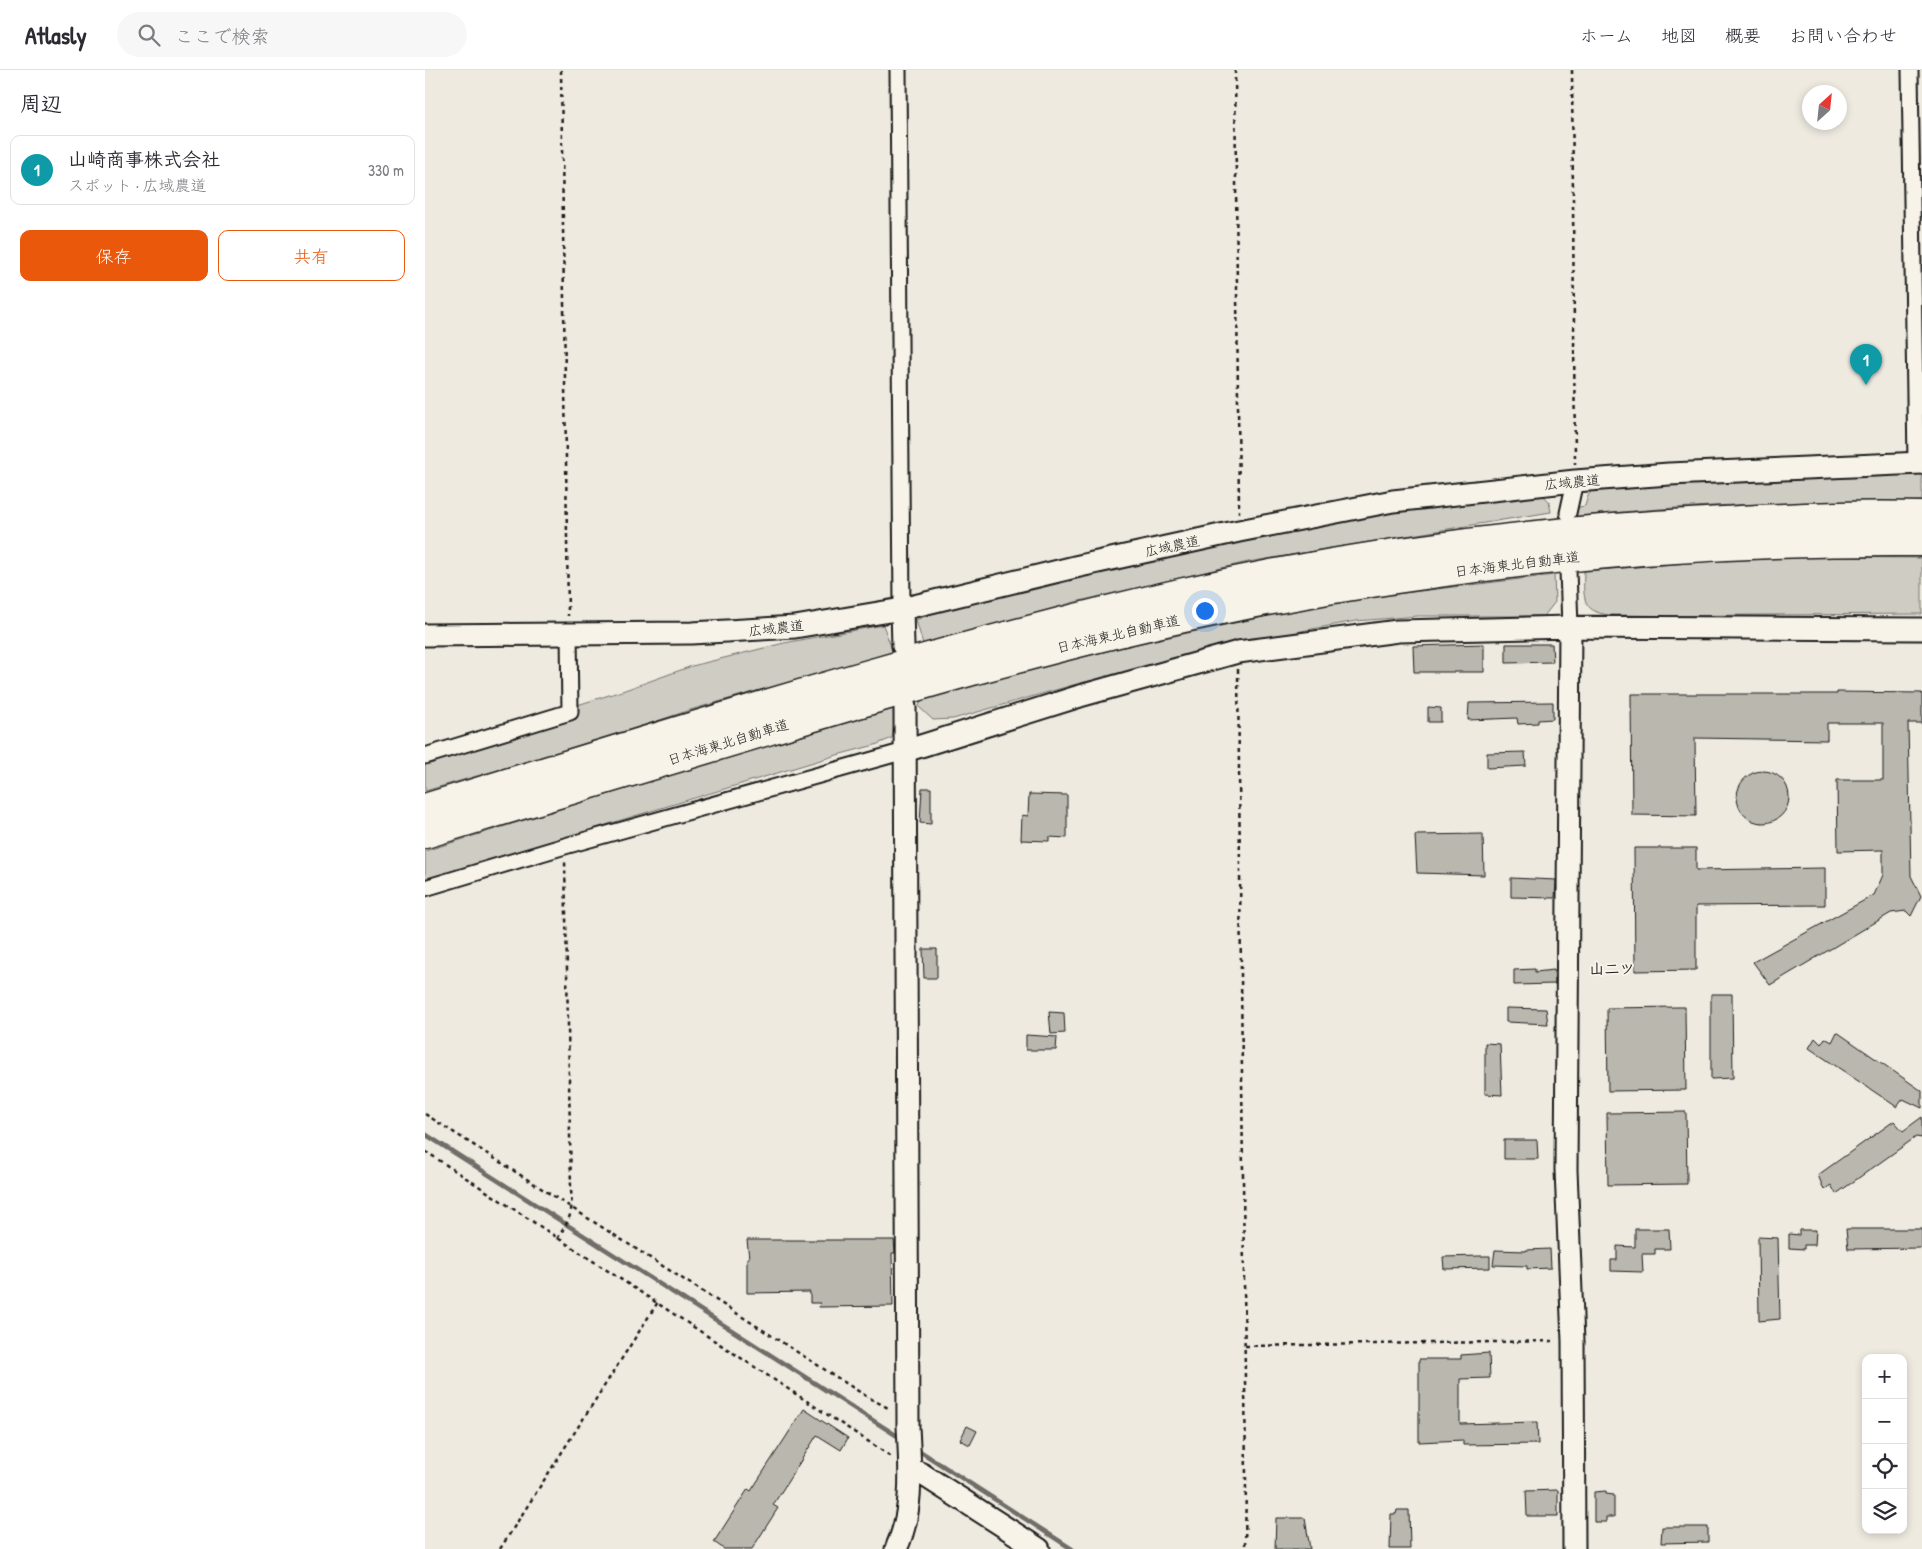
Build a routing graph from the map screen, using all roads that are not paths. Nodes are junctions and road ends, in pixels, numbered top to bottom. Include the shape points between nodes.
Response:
1 (898, 70) edge
2 (1910, 70) edge
3 (1919, 463) edge
4 (1575, 481) junction
5 (1568, 512) dead end
6 (1922, 516) edge
7 (1922, 542) edge
8 (1568, 570) dead end
9 (902, 609) junction
10 (1570, 627) junction
11 (1922, 629) edge
12 (569, 633) junction
13 (425, 635) edge
14 (903, 646) dead end
15 (905, 707) dead end
16 (905, 750) junction
17 (425, 756) edge
18 (425, 808) edge
19 (425, 834) edge
20 (425, 888) edge
21 (910, 1462) junction
22 (896, 1549) edge
23 (1039, 1549) edge
24 (1574, 1549) edge

1 - 9 street
2 - 3 street
3 - 4 street, 広域農道
4 - 5 street
4 - 9 street, 広域農道 via 1393,501 1075,567
6 - 18 highway, 日本海東北自動車道 via 1805,517 1567,532 1474,542 1184,592 887,668
7 - 19 highway, 日本海東北自動車道 via 1805,542 1557,558 1372,582 1273,600 1070,645 988,667
8 - 10 street
9 - 12 street, 広域農道 via 795,627 744,631
9 - 14 street
10 - 11 street
10 - 16 street via 1398,631 1238,652
10 - 24 street via 1566,1170 1573,1341
12 - 13 street, 広域農道
12 - 17 street via 570,712
15 - 16 street
16 - 20 street
16 - 21 street
21 - 22 street via 908,1513
21 - 23 street via 922,1474

